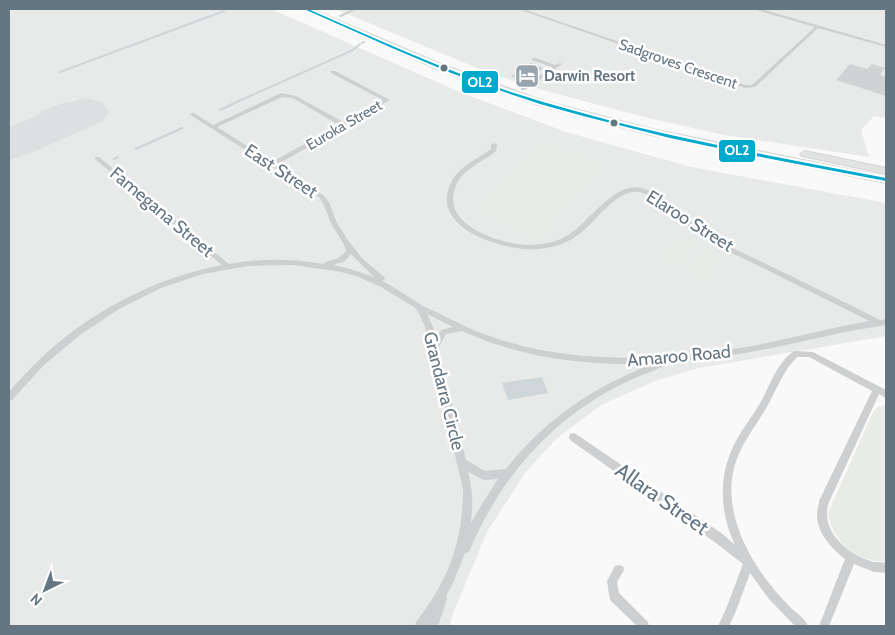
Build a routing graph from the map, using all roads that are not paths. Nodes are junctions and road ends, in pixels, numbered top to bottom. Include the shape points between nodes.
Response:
1 (306, 9) edge
2 (348, 9) edge
3 (357, 9) edge
4 (520, 9) edge
5 (757, 9) edge
6 (324, 11) edge
7 (338, 16) junction
8 (350, 18) dead end
9 (818, 26) junction
10 (376, 39) junction
11 (396, 40) junction
12 (886, 46) edge
13 (424, 59) junction
14 (534, 59) dead end
15 (333, 72) dead end
16 (523, 90) junction
17 (192, 114) dead end
18 (344, 125) junction
19 (212, 127) junction
20 (679, 135) junction
21 (494, 145) dead end
22 (98, 158) dead end
23 (272, 165) junction
24 (886, 171) edge
25 (886, 180) edge
26 (348, 245) junction
27 (320, 264) junction
28 (227, 266) junction
29 (392, 289) junction
30 (418, 307) junction
31 (883, 322) edge
32 (463, 328) junction
33 (435, 346) junction
34 (689, 358) junction
35 (877, 389) junction
36 (886, 394) edge
37 (9, 397) edge
38 (573, 437) dead end
39 (462, 463) junction
40 (508, 473) junction
41 (851, 558) junction
42 (749, 563) junction
43 (886, 568) edge
44 (619, 570) dead end
45 (452, 572) junction
46 (420, 626) edge
47 (433, 626) edge
48 (644, 626) edge
49 (723, 626) edge
50 (803, 626) edge
51 (824, 626) edge

1 - 6 highway
2 - 6 street
2 - 7 street
3 - 7 street
3 - 8 street
4 - 9 street, Sadgroves Crescent via 745,87 753,86
5 - 9 street
6 - 7 highway
6 - 10 highway
7 - 10 highway via 336,20
7 - 11 highway
9 - 12 street
10 - 13 highway
11 - 13 highway via 397,46
11 - 16 highway
13 - 20 highway via 541,103 612,123
14 - 16 street via 557,66
15 - 18 street, Euroka Street via 387,100
16 - 20 highway
17 - 19 street, East Street
18 - 19 street via 294,97 281,95
18 - 23 street, Euroka Street
19 - 23 street, East Street
20 - 24 highway via 831,158
20 - 25 highway
21 - 31 street, Elaroo Street via 494,150 458,178 450,197 452,209 460,221 488,240 526,247 557,243 576,234 619,194 630,189 640,190 706,235
22 - 28 street, Famegana Street
23 - 26 street, East Street via 323,198
26 - 27 street via 349,251 342,259
26 - 29 street, East Street
27 - 28 street, Grandarra Circle via 275,261
27 - 29 street, Grandarra Circle via 364,275
28 - 37 street, Grandarra Circle via 165,283 110,310 60,346
29 - 30 street, Grandarra Circle
30 - 32 street, Amaroo Road
30 - 33 street, Grandarra Circle
31 - 34 street, Amaroo Road
32 - 33 street via 444,332
32 - 34 street, Amaroo Road via 516,346 582,359 642,362
33 - 39 street, Grandarra Circle
34 - 40 street via 644,371 584,403 543,434
35 - 36 street
35 - 41 street via 822,508 829,534
35 - 42 street via 810,354 800,352 790,359 729,468 727,487 731,516
38 - 42 street, Allara Street via 720,539
39 - 40 street via 484,476
39 - 45 street, Grandarra Circle via 469,506 461,549
40 - 45 street via 486,506
41 - 43 street via 872,567
41 - 51 street
42 - 49 street
42 - 50 street via 775,599
44 - 48 street via 612,582 614,596
45 - 46 street, Grandarra Circle
45 - 47 street

